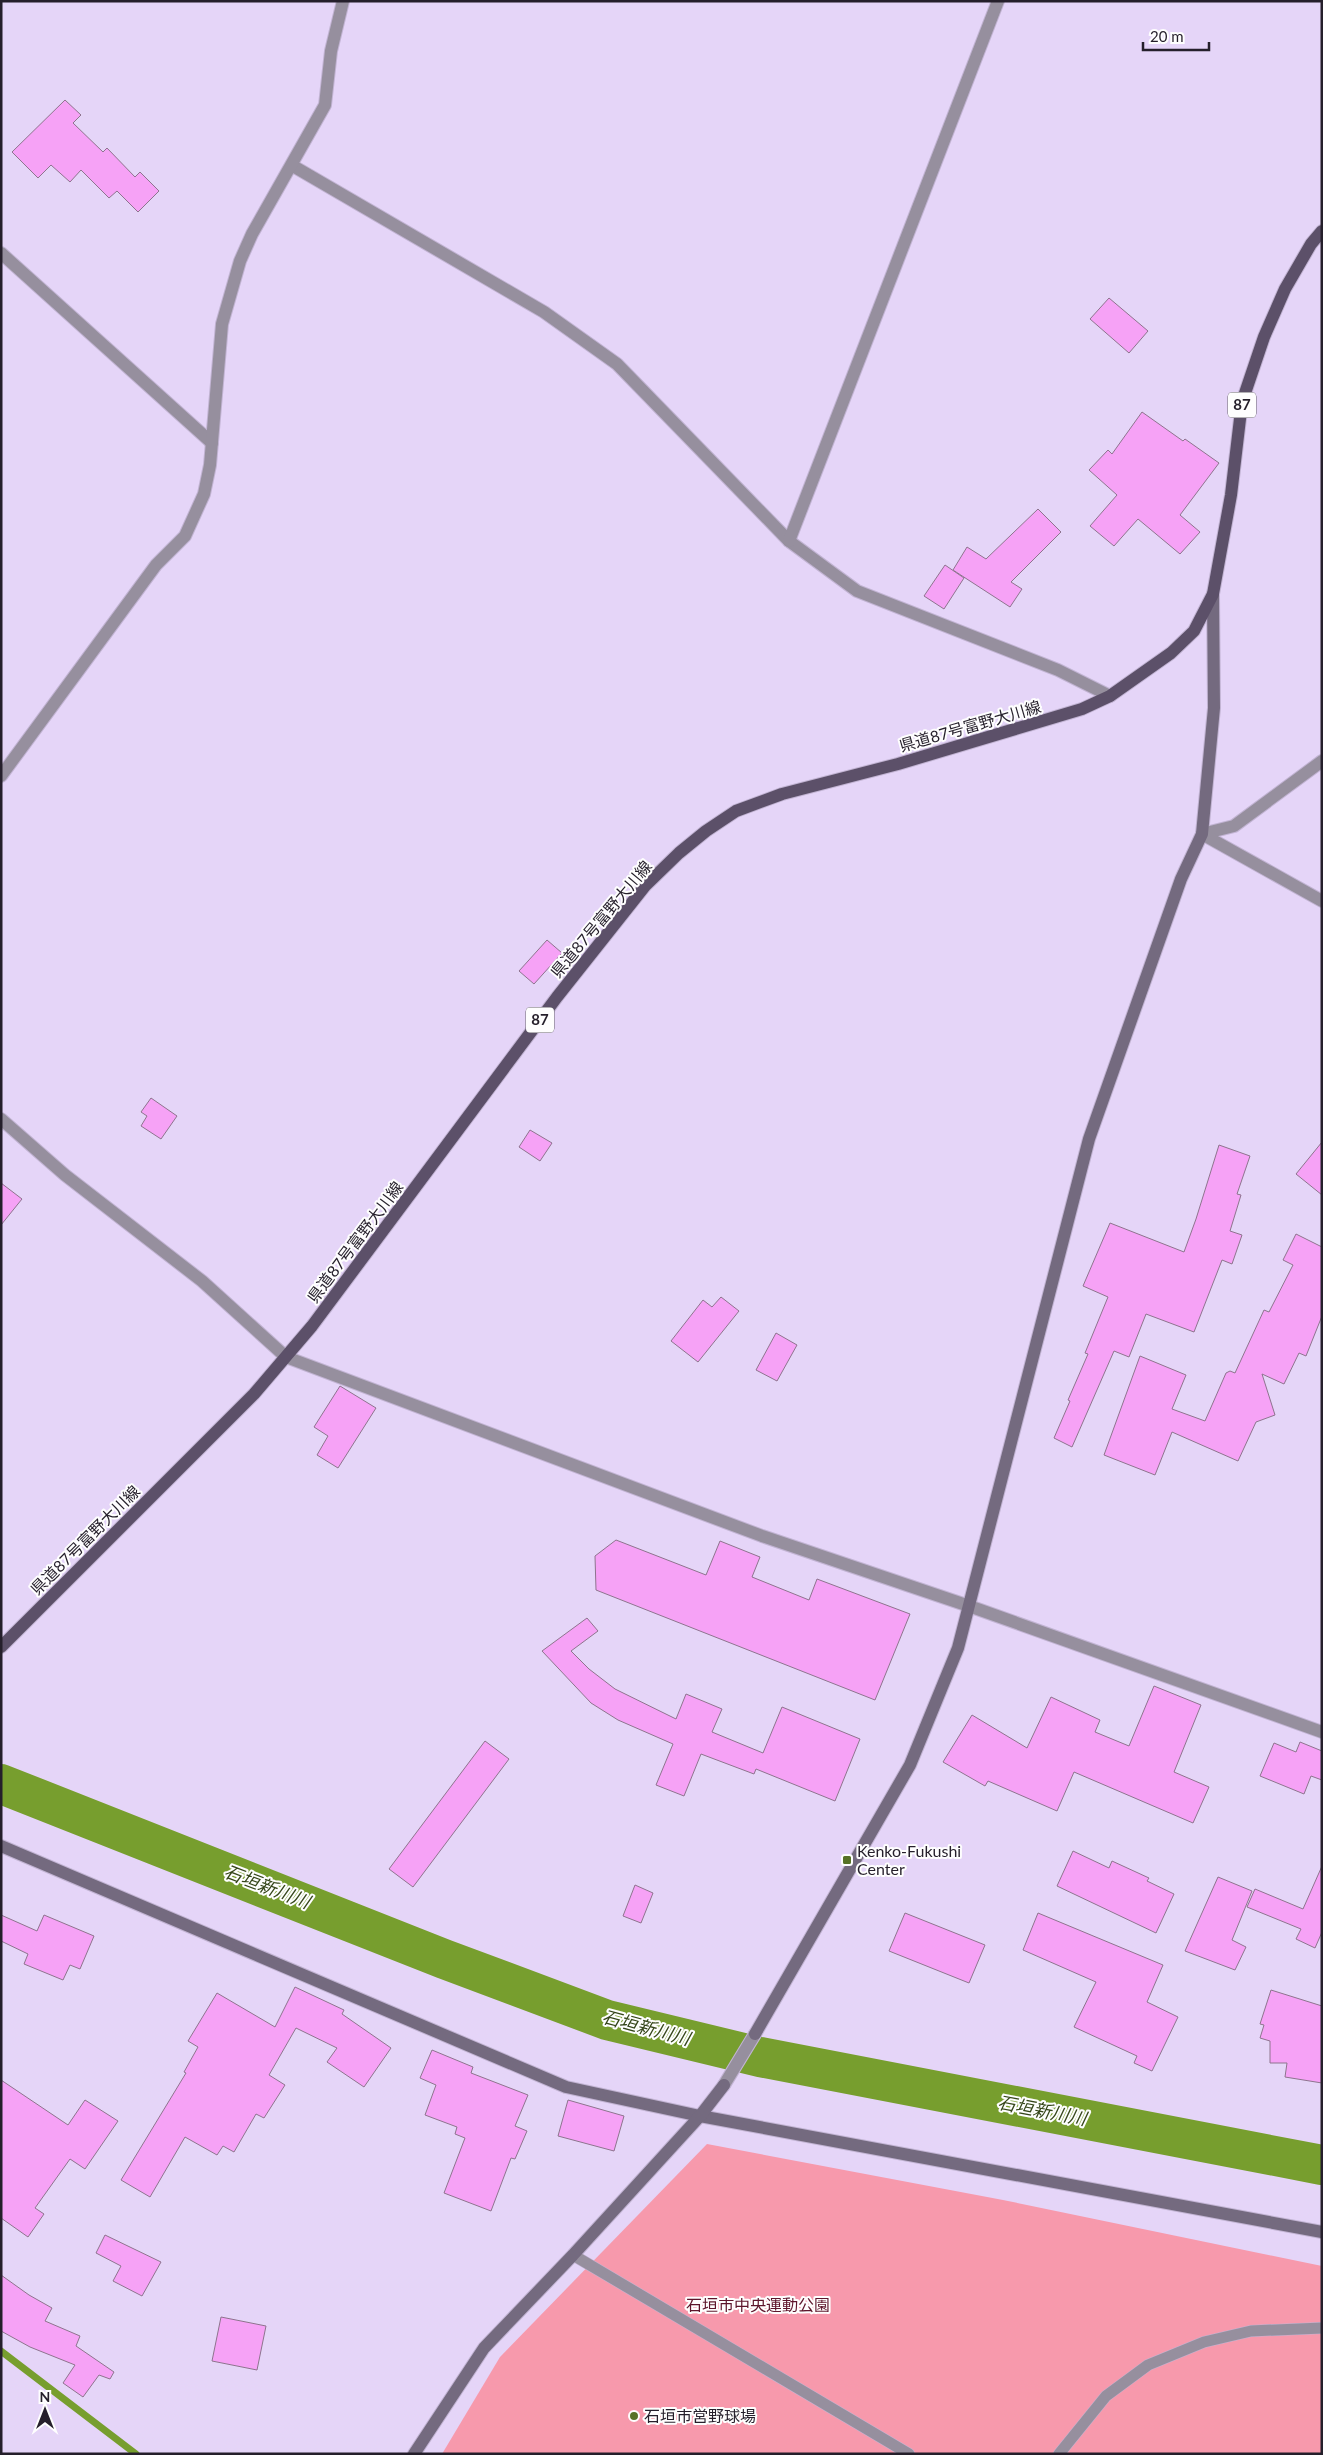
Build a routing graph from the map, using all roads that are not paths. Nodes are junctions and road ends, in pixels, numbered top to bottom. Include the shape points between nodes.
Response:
1 (343, 1) edge
2 (998, 1) edge
3 (293, 166) junction
4 (1322, 231) edge
5 (1, 253) edge
6 (212, 443) junction
7 (789, 541) junction
8 (1213, 594) junction
9 (1110, 696) junction
10 (1322, 761) edge
11 (1, 776) edge
12 (1202, 834) junction
13 (1322, 901) edge
14 (1, 1119) edge
15 (286, 1357) junction
16 (969, 1606) junction
17 (1, 1647) edge
18 (1322, 1732) edge
19 (1, 1846) edge
20 (700, 2116) junction
21 (1322, 2232) edge
22 (573, 2255) junction
23 (1322, 2328) edge
24 (414, 2454) edge
25 (909, 2454) edge
26 (1059, 2454) edge

1 - 3 street via 325,105
2 - 7 street
3 - 6 street via 252,234 232,288 222,324
3 - 7 street via 544,312 617,364
4 - 8 main road, 県道87号富野大川線 / 87 via 1285,289 1264,337 1242,402 1231,495
5 - 6 street
6 - 11 street via 204,494 185,536 156,565
7 - 9 street via 858,591 1058,670
8 - 9 main road, 県道87号富野大川線 / 87 via 1194,631 1172,653
8 - 12 street via 1214,708
9 - 15 main road, 県道87号富野大川線 / 87 via 1082,709 1028,726 782,794 736,811 706,831 645,886 557,997
10 - 12 street via 1234,826
12 - 13 street
12 - 16 street via 1181,879 1089,1139
14 - 15 street via 66,1175 202,1280
15 - 16 street via 762,1536
15 - 17 main road, 県道87号富野大川線 / 87 via 254,1394
16 - 18 street
16 - 20 street via 958,1648 910,1765 755,2034 724,2085
19 - 20 street via 566,2087
20 - 21 street
20 - 22 street
22 - 24 street via 484,2348
22 - 25 lane
23 - 26 lane via 1251,2331 1204,2342 1148,2365 1106,2396

